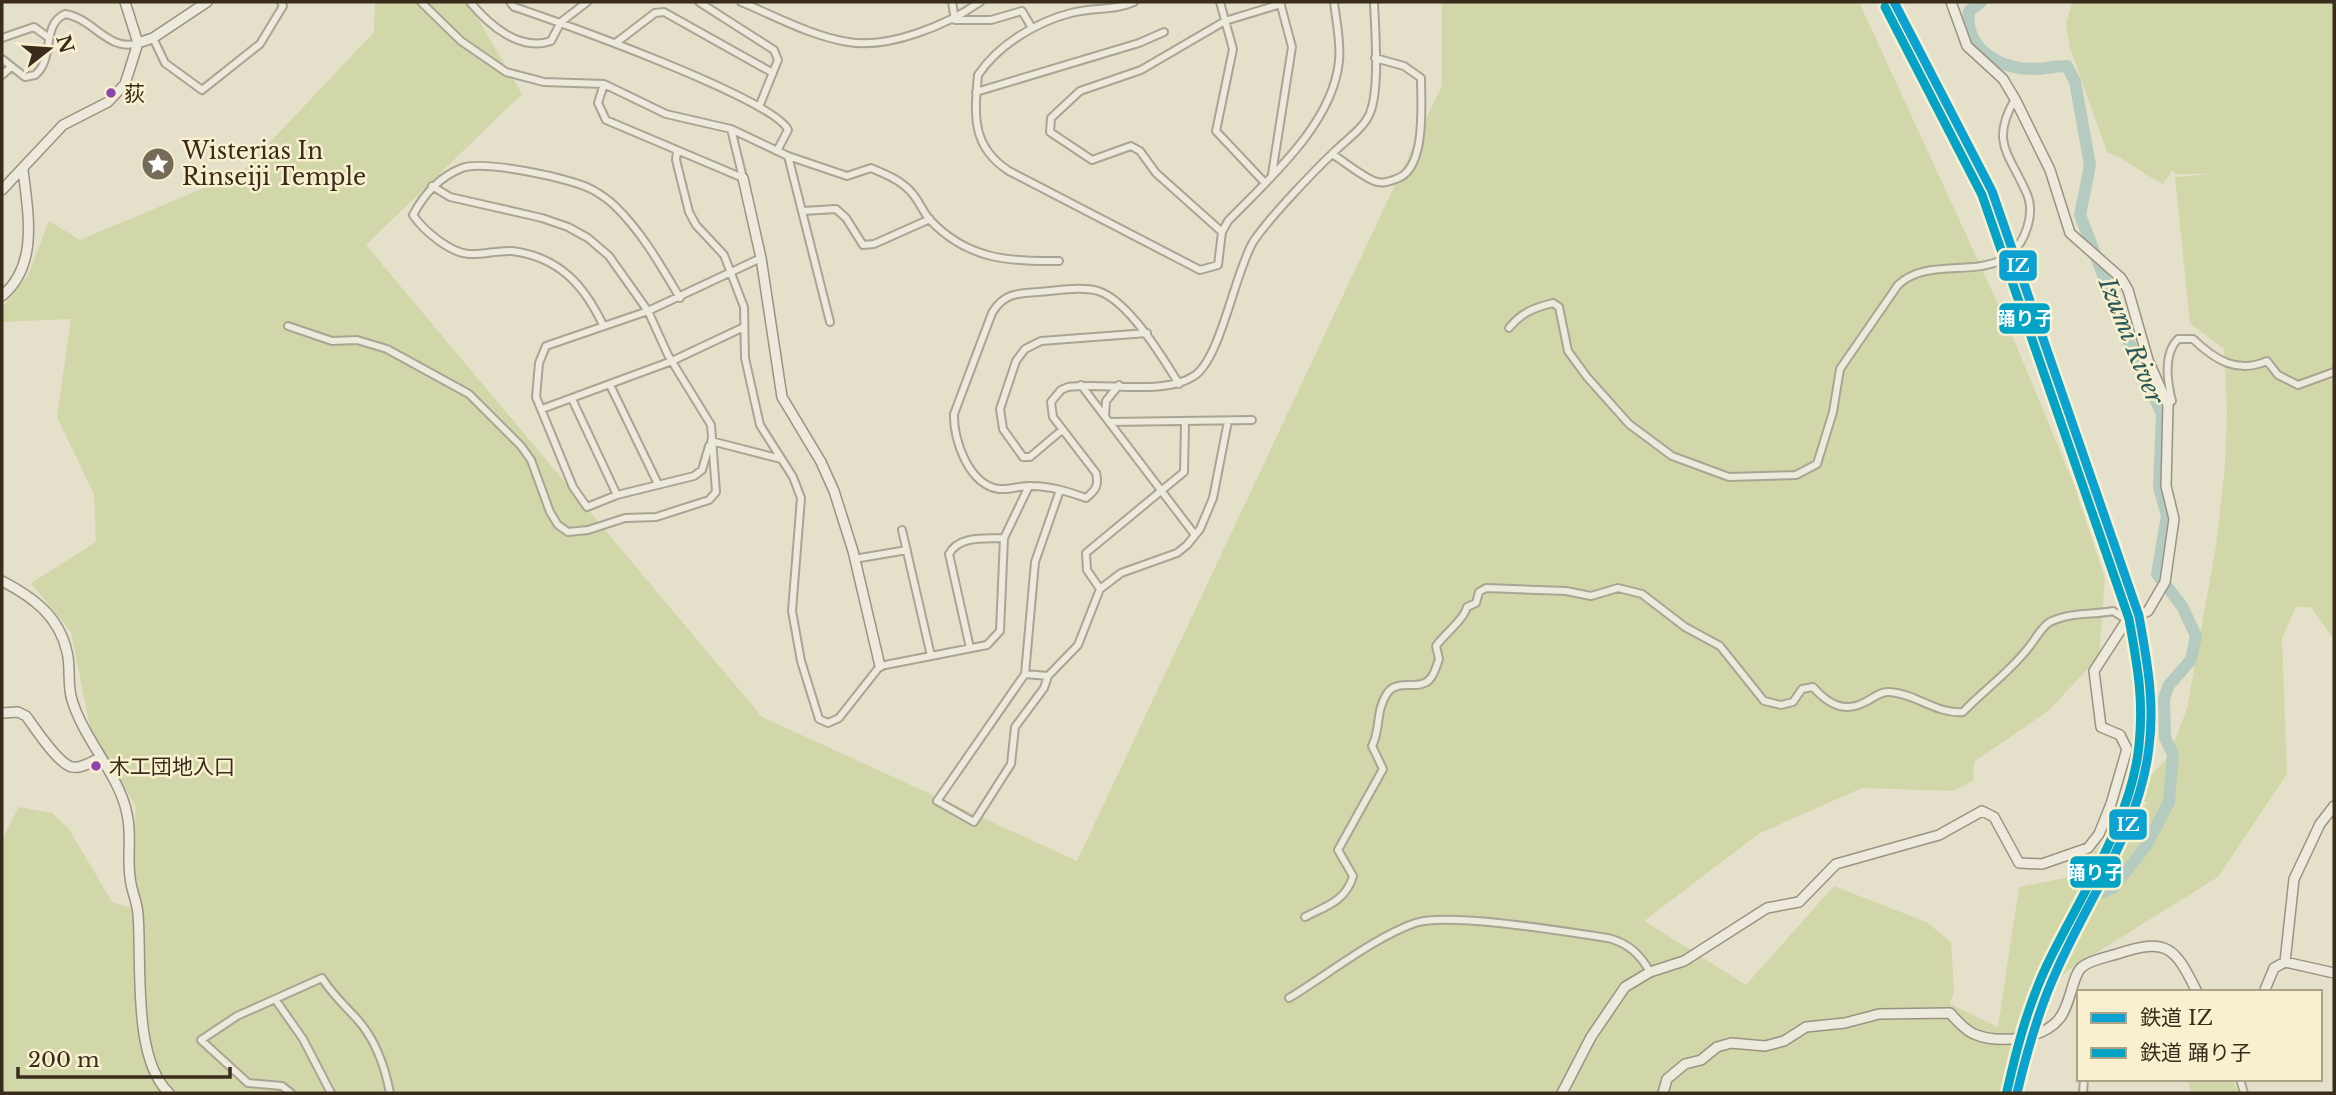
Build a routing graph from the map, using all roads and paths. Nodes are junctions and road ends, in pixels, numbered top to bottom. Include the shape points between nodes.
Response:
1 (125, 2) edge
2 (207, 2) edge
3 (281, 2) edge
4 (421, 2) edge
5 (470, 2) edge
6 (587, 2) edge
7 (699, 2) edge
8 (741, 2) edge
9 (951, 2) edge
10 (979, 2) edge
11 (1135, 2) edge
12 (1220, 2) edge
13 (1334, 2) edge
14 (1374, 2) edge
15 (1951, 2) edge
16 (515, 3) edge
17 (1280, 3) edge
18 (955, 20) junction
19 (1225, 21) junction
20 (561, 22) junction
21 (1032, 29) junction
22 (1164, 32) dead end
23 (2, 38) edge
24 (49, 38) junction
25 (153, 38) junction
26 (617, 42) junction
27 (138, 43) junction
28 (1376, 58) junction
29 (2, 59) edge
30 (11, 67) junction
31 (773, 73) junction
32 (2, 75) edge
33 (604, 84) junction
34 (976, 92) junction
35 (2015, 99) junction
36 (759, 107) junction
37 (731, 129) junction
38 (677, 151) junction
39 (777, 151) junction
40 (1332, 154) junction
41 (788, 156) junction
42 (23, 170) junction
43 (1272, 174) junction
44 (743, 178) junction
45 (1265, 183) junction
46 (432, 186) junction
47 (2, 190) edge
48 (803, 211) junction
49 (930, 219) junction
50 (1222, 232) junction
51 (761, 258) junction
52 (1059, 261) dead end
53 (732, 273) junction
54 (2, 296) edge
55 (680, 298) junction
56 (648, 311) junction
57 (830, 322) dead end
58 (603, 325) junction
59 (288, 326) dead end
60 (744, 327) junction
61 (1509, 328) dead end
62 (1147, 333) junction
63 (672, 360) junction
64 (2334, 372) edge
65 (1179, 384) junction
66 (610, 385) junction
67 (1081, 385) junction
68 (1119, 385) junction
69 (572, 400) junction
70 (2168, 405) junction
71 (542, 409) junction
72 (1107, 419) junction
73 (1252, 420) dead end
74 (1228, 421) junction
75 (1185, 422) junction
76 (1062, 430) junction
77 (711, 441) junction
78 (781, 459) junction
79 (658, 484) junction
80 (1029, 486) junction
81 (1059, 490) junction
82 (1159, 491) junction
83 (618, 495) junction
84 (902, 530) dead end
85 (1195, 535) junction
86 (1004, 538) junction
87 (907, 550) junction
88 (855, 559) junction
89 (2, 581) edge
90 (1100, 589) junction
91 (2127, 620) junction
92 (970, 648) junction
93 (931, 656) junction
94 (880, 666) junction
95 (1025, 674) junction
96 (1048, 676) junction
97 (2, 713) edge
98 (99, 758) junction
99 (2334, 806) edge
100 (1305, 917) dead end
101 (2284, 962) junction
102 (1650, 972) junction
103 (2334, 972) edge
104 (2196, 990) edge
105 (2265, 990) edge
106 (1290, 998) dead end
107 (275, 999) junction
108 (169, 1093) edge
109 (291, 1093) edge
110 (331, 1093) edge
111 (390, 1093) edge
112 (1562, 1093) edge
113 (1663, 1093) edge

1 - 27 street
2 - 25 street
3 - 25 street via 267,37 202,90 165,63
4 - 33 street via 461,41 506,72 544,82
5 - 20 street via 499,31 534,44 551,41
6 - 20 street
7 - 31 street via 774,50 778,60
8 - 18 street via 849,43 874,43
9 - 18 street
10 - 18 street
11 - 21 street via 1072,13
12 - 19 street
13 - 43 street via 1339,58 1328,103
14 - 28 street
15 - 35 street via 1967,46 2003,79
16 - 20 street
17 - 19 street
17 - 43 street via 1292,47
18 - 21 street via 991,20 1022,11
19 - 45 street via 1233,49 1216,131
19 - 50 street via 1141,70 1080,90 1048,126 1050,132 1092,160 1131,146 1140,151 1156,173
20 - 26 street
21 - 34 street via 983,67
22 - 34 street
23 - 24 street via 34,27
24 - 27 street via 57,19 65,14 81,18 114,42
24 - 30 street via 38,73 25,77
25 - 27 street
26 - 31 street via 655,13 664,12
26 - 36 street
27 - 42 street via 133,68 116,96 63,125
28 - 40 street via 1366,122
28 - 40 street via 1404,66 1421,78 1422,124 1411,167 1402,177 1384,183
29 - 30 street
30 - 32 street
31 - 36 street
33 - 37 street via 666,114
33 - 38 street via 598,103 606,120
34 - 50 street via 983,148 1009,171 1200,270 1217,265
35 - 61 street via 2002,129 2008,161 2030,200 2030,218 2021,243 1995,264 1941,270 1898,285 1840,369 1817,464 1796,475 1729,477 1672,456 1629,424 1587,377 1567,351 1559,307 1553,303 1520,315
35 - 70 street via 2050,170 2070,233 2122,278
36 - 39 street via 785,122 788,130
37 - 39 street
37 - 44 street
38 - 44 street
38 - 53 street via 689,212 724,255
39 - 41 street
40 - 65 street via 1255,240 1210,359 1196,375
41 - 48 street
41 - 49 street via 847,176 871,168 911,191
42 - 47 street
42 - 54 street via 28,255 14,286
43 - 45 street
44 - 51 street
45 - 50 street
46 - 55 street via 463,168 484,166 592,189 615,206 645,242
46 - 56 street via 450,197 542,218 588,238 620,268
46 - 58 street via 413,215 420,225 467,254 512,251 549,262 582,286
48 - 49 street via 836,209 863,245
48 - 57 street
49 - 52 street via 957,242 989,258
51 - 53 street
51 - 88 street via 782,397 825,472
53 - 55 street
53 - 60 street via 744,307
55 - 56 street
56 - 58 street
56 - 63 street
58 - 71 street via 546,346 539,363 536,397
59 - 77 street via 332,341 357,340 387,349 468,393 521,446 531,460 550,512 568,532 625,518 656,517 709,500 716,492
60 - 63 street
60 - 78 street via 751,393 760,425
62 - 65 street
62 - 76 street via 1052,340 1025,349 1016,361 1000,409 1003,429 1023,457 1030,457
62 - 80 street via 1108,295 1095,290 1021,293 997,304 954,414 953,431 958,447 980,478 998,489
63 - 66 street
63 - 77 street via 711,425
64 - 70 street via 2298,385 2278,375 2267,361 2246,368 2229,364 2211,356 2193,339 2178,339 2171,346 2166,381 2172,401
65 - 68 street
66 - 69 street
66 - 79 street
67 - 68 street
67 - 72 street
67 - 76 street via 1061,390 1051,402 1053,417
68 - 72 street via 1106,401
69 - 71 street
69 - 83 street
70 - 91 street via 2166,486 2174,519 2167,569 2160,593 2148,611
71 - 83 street via 587,507
72 - 75 street
72 - 82 street
73 - 74 street
74 - 75 street
74 - 85 street via 1213,498
75 - 82 street via 1184,472
76 - 81 street via 1098,482 1086,498
77 - 78 street
77 - 79 street via 702,470
78 - 94 street via 801,498 792,611 801,662 820,719 828,723 839,718
79 - 83 street
80 - 81 street
80 - 86 street
81 - 95 street via 1035,562
82 - 85 street
82 - 90 street via 1086,553 1087,570
84 - 87 street
85 - 90 street via 1177,553 1121,573
86 - 92 street via 1000,631 987,645
86 - 92 street via 964,541 954,545 949,554
87 - 88 street
87 - 93 street
88 - 94 street
89 - 98 street via 44,606 61,636 68,653 71,697
90 - 96 street via 1078,645
91 - 100 street via 2113,611 2049,622 2012,669 1997,677 1963,712 1934,709 1890,692 1844,707 1828,703 1813,687 1802,689 1793,702 1781,705 1764,701 1720,646 1685,627 1643,594 1618,588 1591,596 1486,588 1436,646 1439,659 1430,680 1389,690 1372,746 1383,769 1338,849 1353,876 1350,886 1341,900
91 - 102 street via 2094,671 2101,727 2120,735 2127,750 2099,834 2088,848 2042,864 2019,863 1994,817 1982,811 1973,813 1938,835 1836,864 1799,902 1767,908 1684,961
92 - 93 street
93 - 94 street
95 - 96 street
95 - 96 street via 937,801 974,822 1011,764 1015,727
97 - 98 street via 26,716 62,762 73,768
98 - 108 street via 124,797 127,811 147,1051 160,1085
99 - 101 street via 2320,824 2294,879
101 - 103 street
101 - 105 street via 2269,976
102 - 106 street via 1623,942 1608,938 1430,919 1394,932
102 - 112 street via 1625,987 1607,1011
104 - 113 street via 2172,951 2154,944 2140,946 2084,965 2066,1009 2046,1031 1995,1040 1973,1033 1950,1013 1879,1013 1806,1027 1765,1046 1731,1042 1717,1047 1667,1079
107 - 109 street via 237,1016 201,1040 248,1083 282,1086
107 - 110 street via 303,1039
107 - 111 street via 322,978 371,1038

